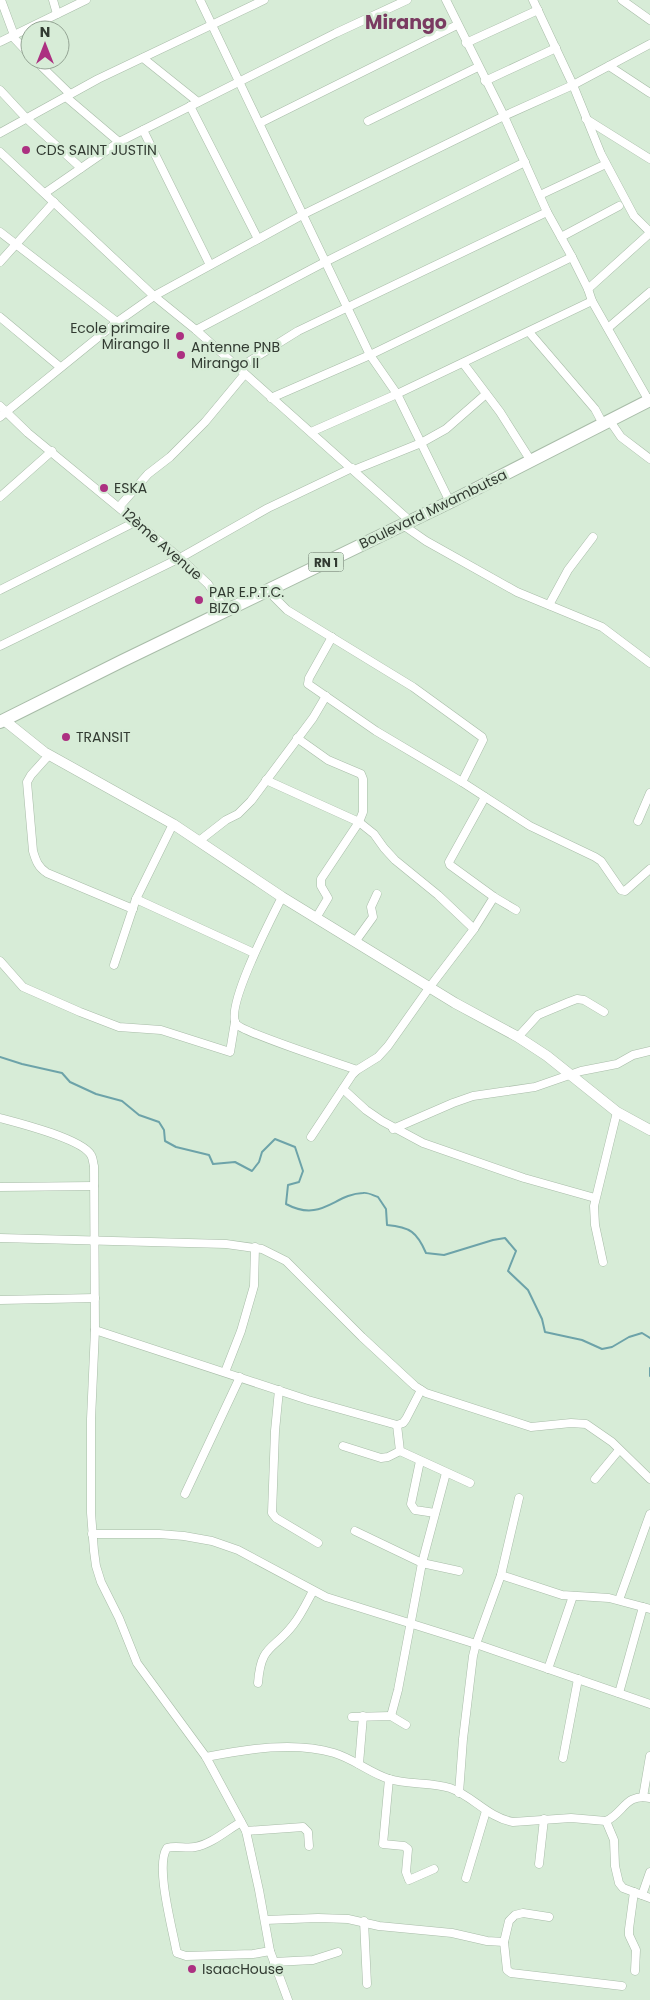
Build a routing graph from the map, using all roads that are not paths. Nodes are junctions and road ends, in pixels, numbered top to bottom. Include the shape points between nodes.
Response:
1 (1, 0) edge
2 (53, 0) edge
3 (86, 0) edge
4 (200, 0) edge
5 (264, 0) edge
6 (407, 0) edge
7 (446, 0) edge
8 (533, 0) edge
9 (622, 0) edge
10 (538, 10) junction
11 (57, 14) junction
12 (650, 20) edge
13 (211, 24) junction
14 (457, 25) junction
15 (13, 35) junction
16 (0, 42) edge
17 (20, 43) edge
18 (466, 43) junction
19 (650, 44) edge
20 (556, 48) junction
21 (143, 58) junction
22 (609, 66) junction
23 (478, 67) junction
24 (44, 70) edge
25 (239, 81) junction
26 (485, 81) junction
27 (573, 85) junction
28 (0, 90) edge
29 (650, 93) edge
30 (68, 95) junction
31 (194, 104) junction
32 (504, 116) junction
33 (26, 118) junction
34 (586, 120) junction
35 (368, 121) dead end
36 (260, 123) junction
37 (143, 130) junction
38 (0, 133) edge
39 (119, 142) junction
40 (0, 152) edge
41 (650, 159) edge
42 (525, 162) junction
43 (606, 164) junction
44 (81, 168) junction
45 (45, 193) junction
46 (540, 195) junction
47 (54, 202) junction
48 (620, 206) dead end
49 (547, 212) junction
50 (304, 214) junction
51 (0, 232) edge
52 (650, 232) edge
53 (561, 236) junction
54 (258, 239) junction
55 (18, 244) junction
56 (572, 257) junction
57 (0, 262) edge
58 (325, 262) junction
59 (210, 265) junction
60 (588, 289) junction
61 (650, 292) edge
62 (154, 296) junction
63 (592, 301) junction
64 (346, 306) junction
65 (0, 317) edge
66 (117, 322) junction
67 (608, 328) junction
68 (196, 330) junction
69 (529, 332) junction
70 (370, 355) junction
71 (463, 363) junction
72 (60, 367) junction
73 (238, 368) junction
74 (244, 375) junction
75 (397, 394) junction
76 (486, 394) junction
77 (271, 398) junction
78 (649, 400) edge
79 (0, 406) edge
80 (7, 412) junction
81 (0, 417) edge
82 (606, 423) junction
83 (311, 432) junction
84 (420, 443) junction
85 (52, 452) junction
86 (650, 459) edge
87 (531, 461) junction
88 (353, 469) junction
89 (0, 497) edge
90 (450, 502) junction
91 (119, 507) junction
92 (135, 522) junction
93 (406, 523) junction
94 (593, 537) dead end
95 (180, 558) junction
96 (0, 590) edge
97 (267, 590) junction
98 (549, 605) junction
99 (226, 610) junction
100 (332, 637) junction
101 (0, 646) edge
102 (650, 663) edge
103 (326, 696) junction
104 (2, 721) edge
105 (297, 738) junction
106 (49, 754) junction
107 (266, 780) junction
108 (462, 782) junction
109 (650, 793) edge
110 (485, 796) junction
111 (638, 821) dead end
112 (359, 822) junction
113 (173, 824) junction
114 (199, 841) junction
115 (650, 869) edge
116 (377, 894) dead end
117 (282, 897) junction
118 (494, 897) junction
119 (136, 900) junction
120 (133, 909) junction
121 (516, 910) dead end
122 (316, 918) junction
123 (474, 929) junction
124 (355, 942) junction
125 (254, 953) junction
126 (0, 961) edge
127 (114, 965) dead end
128 (429, 988) junction
129 (604, 1012) dead end
130 (235, 1022) junction
131 (518, 1037) junction
132 (650, 1051) edge
133 (357, 1070) junction
134 (571, 1074) junction
135 (343, 1089) junction
136 (617, 1112) junction
137 (0, 1118) edge
138 (393, 1128) junction
139 (650, 1130) edge
140 (311, 1137) dead end
141 (94, 1186) junction
142 (0, 1187) edge
143 (595, 1198) junction
144 (0, 1238) edge
145 (94, 1240) junction
146 (255, 1247) junction
147 (603, 1262) dead end
148 (95, 1298) junction
149 (0, 1300) edge
150 (95, 1330) junction
151 (225, 1372) junction
152 (240, 1377) junction
153 (279, 1390) junction
154 (421, 1390) junction
155 (397, 1425) junction
156 (343, 1446) dead end
157 (619, 1450) junction
158 (400, 1451) junction
159 (420, 1461) junction
160 (446, 1472) junction
161 (595, 1478) dead end
162 (650, 1479) edge
163 (470, 1483) dead end
164 (185, 1494) dead end
165 (519, 1498) dead end
166 (435, 1513) junction
167 (650, 1514) edge
168 (355, 1531) dead end
169 (92, 1534) junction
170 (318, 1543) dead end
171 (422, 1563) junction
172 (459, 1571) dead end
173 (501, 1575) junction
174 (313, 1591) junction
175 (573, 1596) junction
176 (619, 1600) junction
177 (646, 1608) edge
178 (410, 1624) junction
179 (476, 1644) junction
180 (548, 1669) junction
181 (578, 1680) junction
182 (258, 1683) dead end
183 (618, 1693) junction
184 (650, 1704) edge
185 (362, 1716) junction
186 (391, 1716) junction
187 (352, 1717) dead end
188 (406, 1725) dead end
189 (206, 1756) junction
190 (650, 1756) edge
191 (563, 1758) dead end
192 (359, 1764) junction
193 (389, 1779) junction
194 (459, 1793) junction
195 (646, 1797) edge
196 (486, 1811) junction
197 (544, 1819) junction
198 (606, 1821) junction
199 (241, 1822) junction
200 (246, 1831) junction
201 (309, 1846) dead end
202 (539, 1864) dead end
203 (434, 1869) dead end
204 (650, 1872) edge
205 (466, 1878) dead end
206 (638, 1894) junction
207 (650, 1898) edge
208 (548, 1917) dead end
209 (265, 1920) junction
210 (364, 1922) junction
211 (504, 1942) junction
212 (270, 1950) junction
213 (338, 1952) dead end
214 (274, 1962) junction
215 (635, 1971) dead end
216 (368, 1984) dead end
217 (622, 1986) dead end
218 (288, 2000) edge

1 - 15 street
2 - 11 street
3 - 11 street
4 - 13 street
5 - 13 street
6 - 25 street
7 - 14 street
8 - 10 street
9 - 12 street
10 - 18 street
10 - 20 street
11 - 15 street
13 - 21 street
13 - 25 street
14 - 18 street
14 - 36 street
15 - 16 street
15 - 17 street
18 - 23 street
19 - 22 street
20 - 26 street
20 - 27 street
21 - 30 street
21 - 31 street
22 - 27 street
22 - 29 street
23 - 26 street
23 - 35 street
24 - 30 street
25 - 31 street
25 - 36 street
26 - 32 street
27 - 32 street
27 - 34 street
28 - 33 street
30 - 33 street
30 - 39 street
31 - 37 street
31 - 54 street
32 - 42 street
32 - 50 street
33 - 38 street
33 - 44 street
34 - 41 street
34 - 43 street
36 - 50 street
37 - 39 street
37 - 59 street
39 - 44 street
40 - 45 street
42 - 46 street
42 - 58 street
43 - 46 street
43 - 52 street via 634,216
44 - 45 street
45 - 47 street
46 - 49 street
47 - 55 street
47 - 62 street
48 - 53 street
49 - 53 street
49 - 64 street
50 - 54 street
50 - 58 street
51 - 55 street
52 - 60 street
53 - 56 street
54 - 59 street
55 - 57 street
55 - 66 street
56 - 60 street
56 - 70 street
58 - 64 street
58 - 68 street
59 - 62 street
60 - 63 street
61 - 67 street
62 - 66 street
62 - 68 street
63 - 67 street
63 - 69 street
64 - 70 street
64 - 73 street
65 - 72 street
66 - 72 street
67 - 78 street
68 - 73 street
69 - 71 street
69 - 82 street
70 - 75 street
70 - 77 street
71 - 75 street
71 - 76 street
72 - 80 street
73 - 74 street
74 - 77 street
74 - 91 street via 194,434 148,474
75 - 83 street
75 - 84 street
76 - 84 street via 450,426
76 - 87 street
77 - 83 street
78 - 82 highway, Boulevard Mwambutsa / RN 1
79 - 80 street, 12ème Avenue
80 - 81 street
80 - 85 street, 12ème Avenue
82 - 86 street
82 - 87 highway, Boulevard Mwambutsa / RN 1
83 - 88 street
84 - 88 street
84 - 90 street
85 - 89 street
85 - 91 street, 12ème Avenue
87 - 90 highway, Boulevard Mwambutsa / RN 1
88 - 93 street
88 - 95 street via 268,508
90 - 93 highway, Boulevard Mwambutsa / RN 1
91 - 92 street, 12ème Avenue
92 - 95 street, 12ème Avenue
92 - 96 street
93 - 97 highway, Boulevard Mwambutsa / RN 1
93 - 98 street via 426,541 517,592
94 - 98 street via 568,570
95 - 99 street, 12ème Avenue via 208,584
95 - 101 street
97 - 99 highway, Boulevard Mwambutsa / RN 1
97 - 100 street via 288,610
98 - 102 street via 602,627
99 - 104 highway, Boulevard Mwambutsa / RN 1
100 - 103 street via 307,682
100 - 108 street via 413,687 483,738
103 - 105 street
103 - 108 street via 376,731
104 - 106 street
105 - 107 street
105 - 112 street via 328,760 363,776 363,812
106 - 113 street
106 - 120 street via 28,782 36,861 47,872
107 - 112 street
107 - 114 street via 238,814
108 - 110 street
109 - 111 street
110 - 115 street via 530,826 601,861 621,890 630,888
110 - 118 street via 449,862
112 - 122 street via 321,879 328,898
112 - 123 street via 374,834 395,860
113 - 114 street
113 - 119 street
114 - 117 street
116 - 124 street via 371,906 373,917
117 - 122 street
117 - 125 street
118 - 121 street
118 - 123 street
119 - 120 street
119 - 125 street
120 - 127 street
122 - 124 street
123 - 128 street
124 - 128 street
125 - 130 street via 238,1000
126 - 130 street via 23,987 119,1027 161,1030 230,1052
128 - 131 street
128 - 133 street via 388,1046 378,1057
129 - 131 street via 577,999 538,1015
130 - 133 street via 239,1027 261,1036
131 - 134 street
132 - 134 street via 633,1055 617,1064
133 - 135 street
134 - 136 street
134 - 138 street via 535,1086 466,1098
135 - 138 street
135 - 140 street
136 - 139 street
136 - 143 street
137 - 141 street via 80,1145 91,1154
138 - 143 street via 423,1143 524,1178
141 - 142 street
141 - 145 street
143 - 147 street via 595,1225
144 - 145 street
145 - 146 street
145 - 148 street
146 - 151 street via 254,1286
146 - 154 street via 286,1261 368,1343
148 - 149 street
148 - 150 street
150 - 151 street
150 - 169 street via 91,1418
151 - 152 street
152 - 153 street
152 - 164 street
153 - 155 street
153 - 170 street via 274,1432 272,1512 276,1518
154 - 155 street via 406,1419
154 - 157 street via 436,1398 531,1427 571,1422 586,1424
155 - 158 street
156 - 158 street via 381,1458
157 - 161 street
157 - 162 street
158 - 159 street
159 - 160 street
159 - 166 street via 411,1504 415,1510
160 - 163 street
160 - 166 street
165 - 173 street
166 - 171 street
167 - 176 street
168 - 171 street
169 - 174 street via 159,1534 212,1541 238,1550
169 - 189 street via 101,1582 137,1663
171 - 172 street
171 - 178 street
173 - 175 street
173 - 179 street
174 - 178 street
174 - 182 street via 295,1623 262,1658
175 - 176 street
175 - 180 street
176 - 177 street
177 - 183 street
178 - 179 street
178 - 186 street
179 - 180 street
179 - 194 street
180 - 181 street
181 - 183 street
181 - 191 street
183 - 184 street
185 - 186 street
185 - 187 street
185 - 192 street
186 - 188 street
189 - 192 street via 295,1747 335,1753
189 - 199 street
190 - 195 street
192 - 193 street
193 - 194 street via 451,1788
193 - 203 street via 382,1844 406,1847 409,1880
194 - 196 street
195 - 198 street via 628,1801
196 - 197 street via 513,1822
196 - 205 street
197 - 198 street
197 - 202 street
198 - 206 street via 614,1840 619,1883
199 - 200 street
199 - 212 street via 204,1845 193,1848 172,1846 164,1852 163,1873 176,1949 177,1953 186,1956 253,1954
200 - 201 street via 303,1827 308,1832
200 - 209 street
204 - 206 street
206 - 207 street
206 - 215 street via 629,1929 636,1950
208 - 211 street via 515,1915 509,1920
209 - 210 street via 318,1918
209 - 212 street
210 - 211 street
210 - 216 street
211 - 217 street via 506,1970 511,1973
212 - 214 street
213 - 214 street via 314,1960
214 - 218 street

